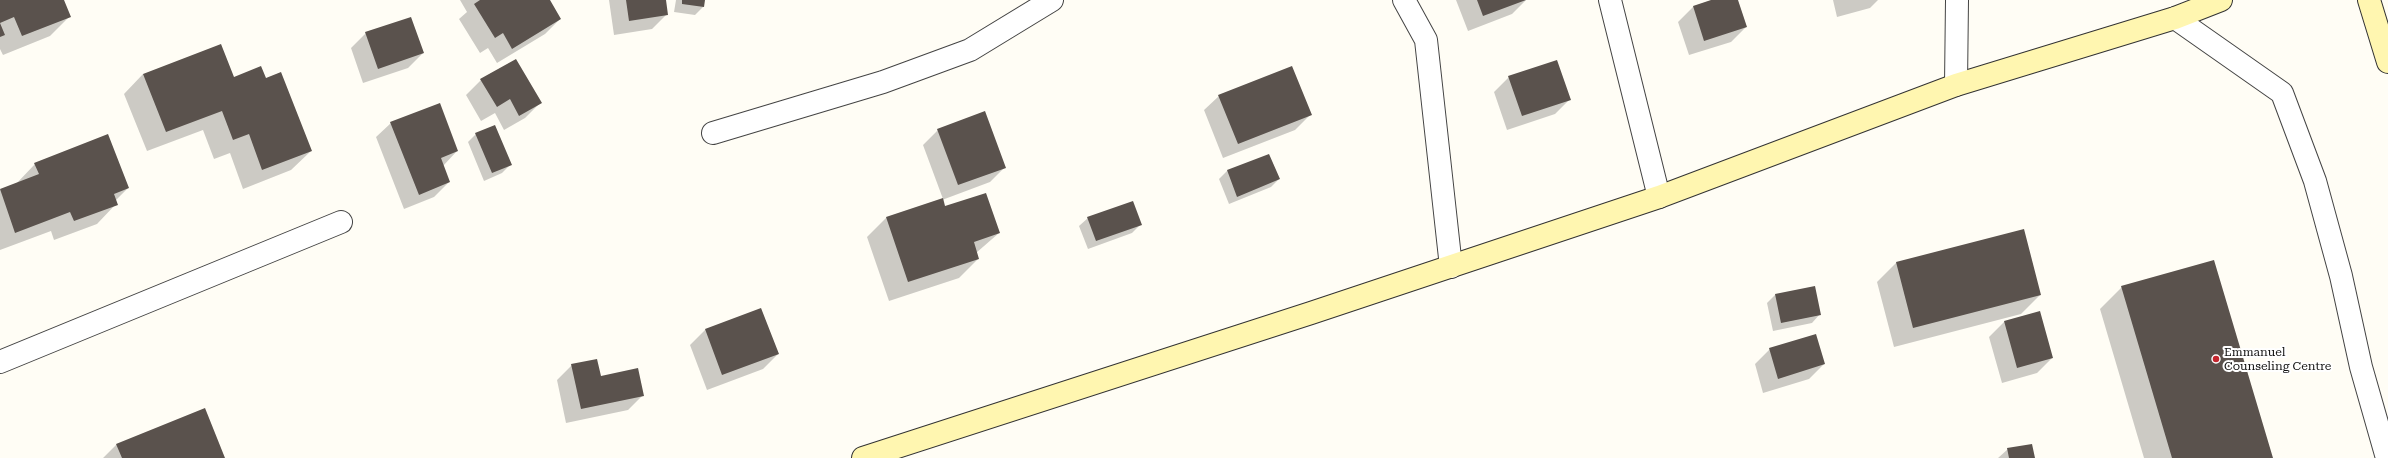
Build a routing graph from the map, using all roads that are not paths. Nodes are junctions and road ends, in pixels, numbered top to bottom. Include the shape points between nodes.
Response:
1 (1052, 0) edge
2 (1404, 0) edge
3 (1610, 0) edge
4 (1957, 0) edge
5 (2221, 0) edge
6 (2369, 0) edge
7 (2174, 18) junction
8 (2388, 62) edge
9 (1956, 85) junction
10 (713, 133) dead end
11 (1659, 197) junction
12 (341, 222) dead end
13 (1451, 267) junction
14 (0, 362) edge
15 (863, 458) edge
16 (2387, 458) edge

1 - 10 street via 970,50 883,82
2 - 13 street via 1426,40
3 - 11 street
4 - 9 street
5 - 7 street
6 - 8 street
7 - 9 street
7 - 16 street via 2282,93 2317,188 2341,276 2361,367
9 - 11 street
11 - 13 street
12 - 14 street
13 - 15 street

